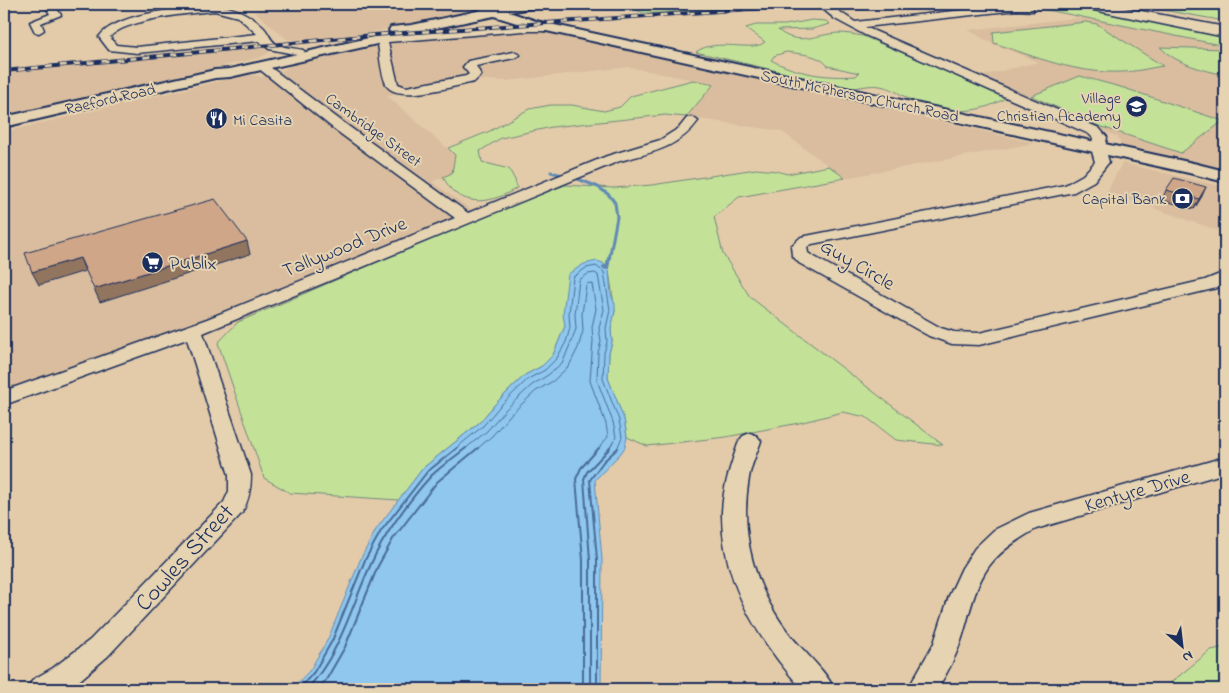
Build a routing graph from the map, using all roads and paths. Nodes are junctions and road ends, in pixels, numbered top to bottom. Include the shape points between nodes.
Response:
1 (49, 4) edge
2 (478, 4) edge
3 (531, 4) edge
4 (822, 4) edge
5 (1084, 4) edge
6 (1110, 4) edge
7 (1029, 10) dead end
8 (495, 11) junction
9 (853, 25) junction
10 (1225, 26) edge
11 (550, 28) junction
12 (412, 29) junction
13 (38, 30) dead end
14 (1225, 32) edge
15 (262, 37) junction
16 (382, 39) junction
17 (514, 55) dead end
18 (268, 57) junction
19 (692, 121) dead end
20 (4, 122) edge
21 (1098, 148) junction
22 (1225, 177) edge
23 (467, 218) junction
24 (1225, 278) edge
25 (193, 330) junction
26 (4, 398) edge
27 (750, 441) dead end
28 (1225, 465) edge
29 (42, 689) edge
30 (820, 689) edge
31 (922, 689) edge

1 - 13 street via 56,15 35,22
2 - 8 main road, South McPherson Church Road
3 - 8 main road, Raeford Road
4 - 9 street
5 - 14 highway
6 - 10 highway
7 - 9 street via 1017,7
8 - 11 main road, South McPherson Church Road
8 - 12 main road, Raeford Road
9 - 21 street via 1094,131 1100,137
11 - 16 street
11 - 21 main road, South McPherson Church Road
12 - 16 main road, Raeford Road via 408,33
12 - 18 main road, Raeford Road
15 - 15 street, Cambridge Street via 262,32 242,14 215,8 129,23 109,30 104,37 113,48 137,50
15 - 18 street, Cambridge Street
16 - 17 street via 392,85 404,90 464,81 475,75 470,67 472,63
16 - 18 main road, Raeford Road
18 - 20 main road, Raeford Road via 230,73
18 - 23 street, Cambridge Street via 339,126
19 - 23 street, Tallywood Drive via 680,136 668,143 612,159
21 - 22 main road, South McPherson Church Road
21 - 24 street, Guy Circle via 1102,162 1097,171 1086,182 1070,189 807,240 798,250 805,259 934,332 962,340 979,339
23 - 25 street, Tallywood Drive
25 - 26 street, Tallywood Drive
25 - 29 street, Cowles Street via 240,475 240,491 234,507 88,658 63,678
27 - 30 street via 739,470 733,510 740,565 760,615 780,645
28 - 31 street, Kentyre Drive via 1048,516 1011,530 984,552 966,583 941,660

